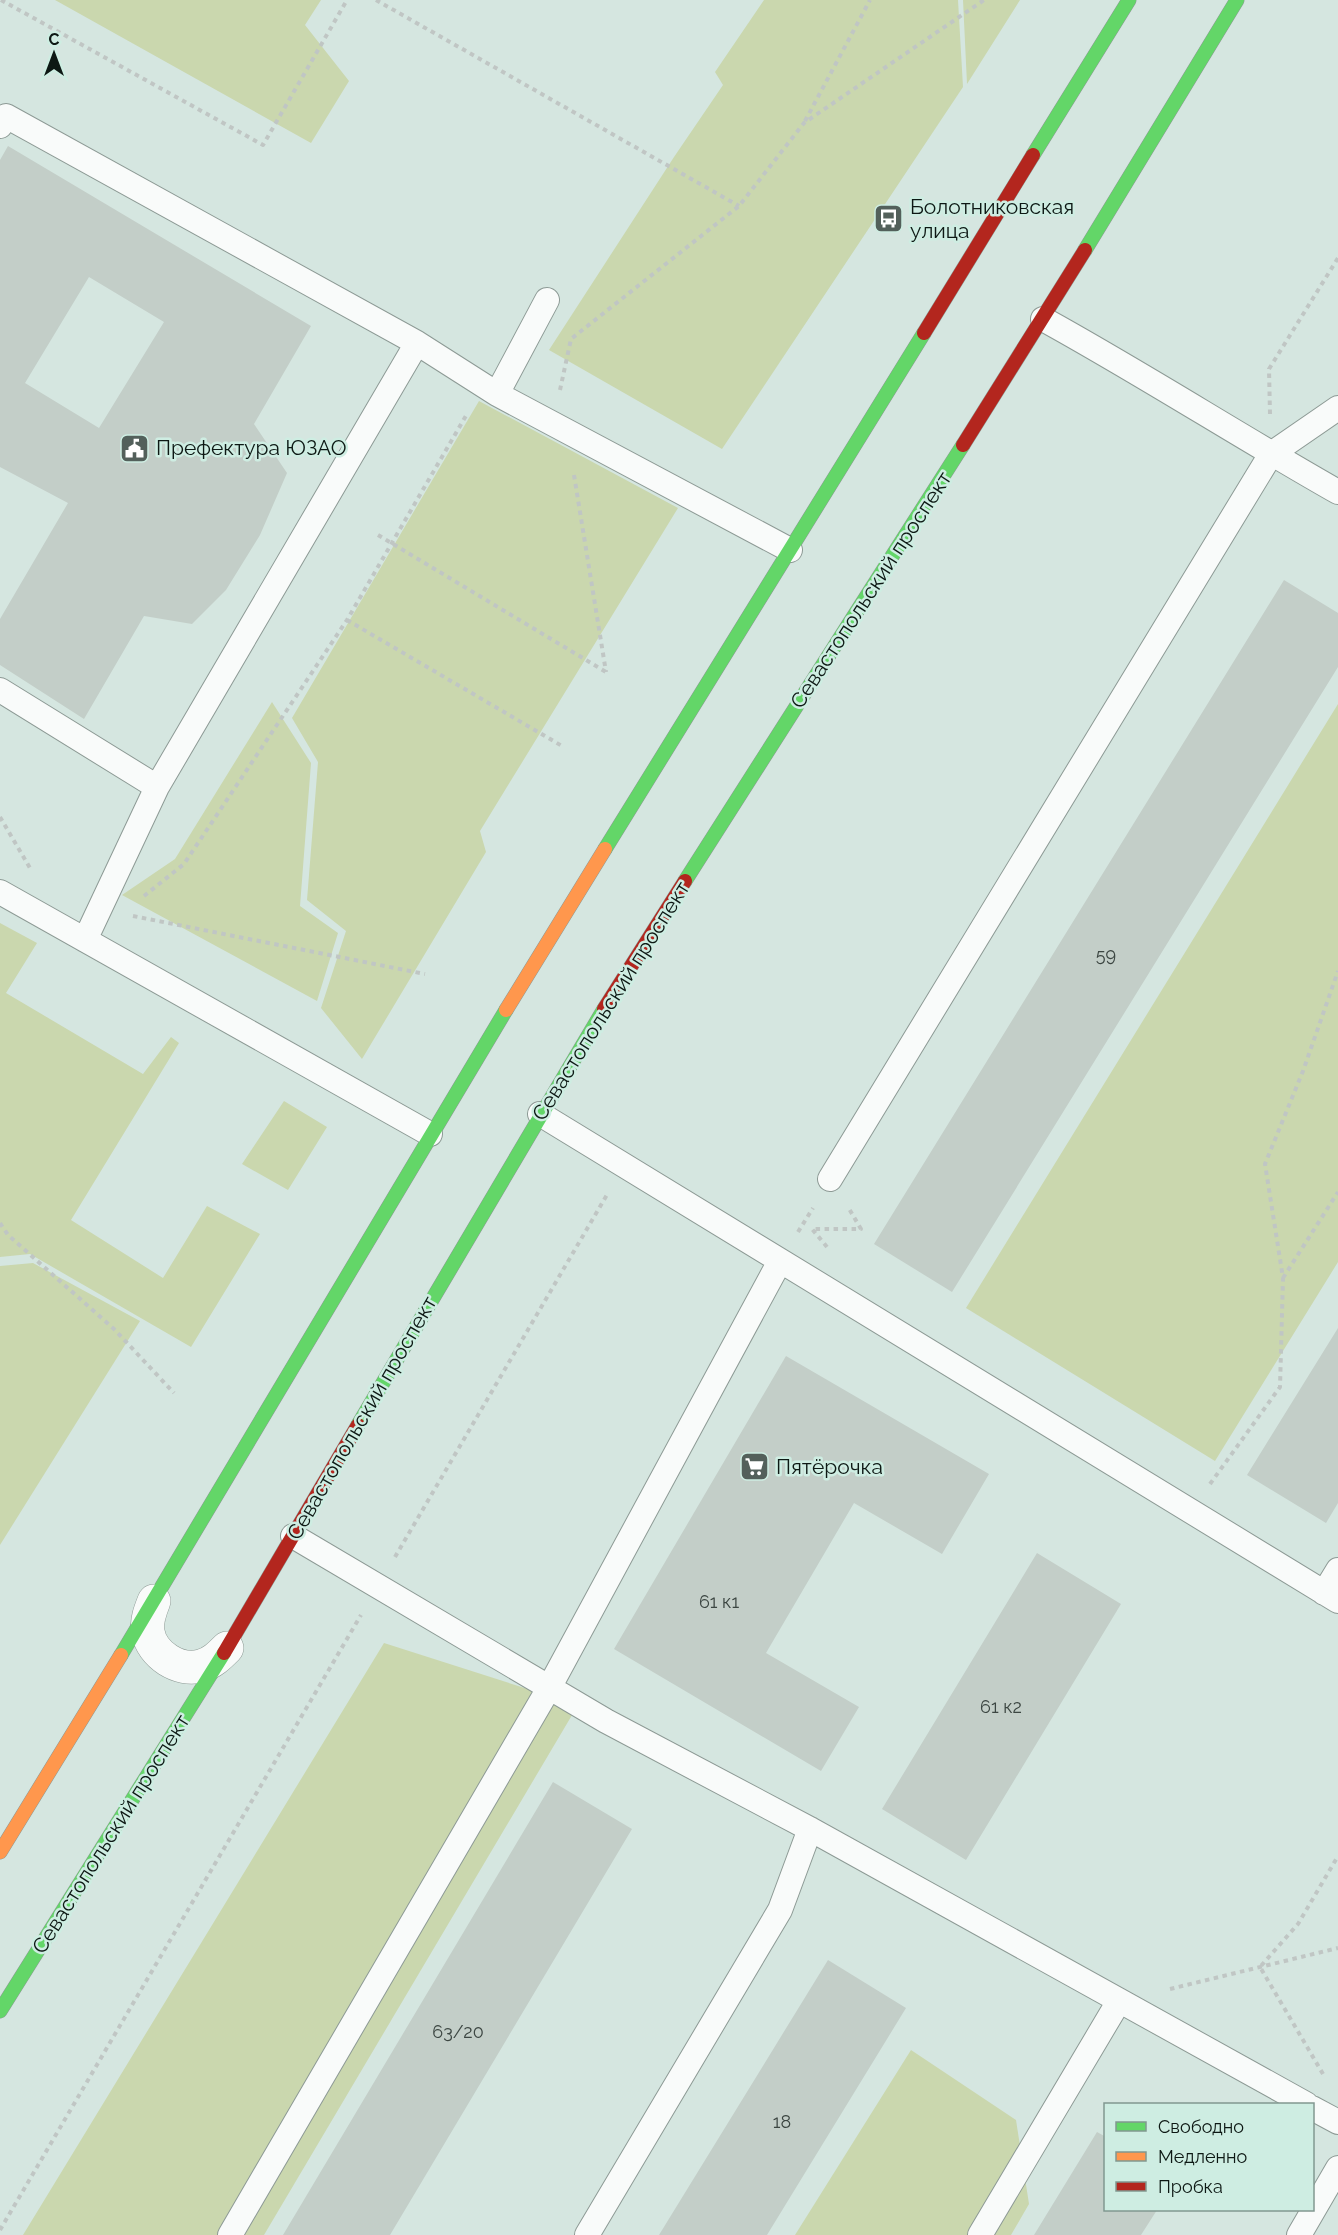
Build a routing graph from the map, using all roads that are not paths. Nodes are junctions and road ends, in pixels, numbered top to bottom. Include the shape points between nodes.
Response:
1 (1129, 0) edge
2 (1237, 0) edge
3 (0, 126) edge
4 (547, 300) dead end
5 (1043, 319) junction
6 (417, 343) junction
7 (490, 389) junction
8 (1338, 408) edge
9 (1271, 454) junction
10 (1338, 492) edge
11 (790, 550) junction
12 (0, 690) edge
13 (157, 787) junction
14 (0, 892) edge
15 (85, 940) junction
16 (540, 1114) junction
17 (430, 1134) junction
18 (830, 1179) road end
19 (780, 1261) junction
20 (293, 1536) junction
21 (1338, 1570) edge
22 (1331, 1597) edge
23 (154, 1601) junction
24 (227, 1648) junction
25 (549, 1688) junction
26 (810, 1829) junction
27 (0, 1852) edge
28 (1119, 2001) junction
29 (0, 2011) edge
30 (1304, 2103) edge
31 (1314, 2109) edge
32 (1338, 2122) edge
33 (1338, 2168) edge
34 (1314, 2209) edge
35 (1313, 2211) edge
36 (230, 2235) edge
37 (587, 2235) edge
38 (980, 2235) edge
39 (1299, 2235) edge

1 - 11 main road
2 - 5 main road, Севастопольский проспект
3 - 6 lane via 6,116
4 - 7 lane
5 - 9 lane
5 - 16 main road, Севастопольский проспект
6 - 7 lane
6 - 13 lane
7 - 11 lane
8 - 9 lane
9 - 10 lane
9 - 18 lane
11 - 17 main road
12 - 13 lane
13 - 15 lane
14 - 15 lane
15 - 17 lane
16 - 19 lane
16 - 20 main road, Севастопольский проспект
17 - 23 main road
19 - 22 lane
19 - 25 lane
20 - 24 main road, Севастопольский проспект
20 - 25 lane
21 - 22 lane
23 - 24 street via 148,1616 148,1634 155,1649 167,1660 183,1667 200,1667
23 - 27 main road
24 - 29 main road, Севастопольский проспект
25 - 26 lane
25 - 36 lane
26 - 28 lane
26 - 37 lane via 780,1910
28 - 30 lane
28 - 38 lane
31 - 32 lane
33 - 34 lane
35 - 39 lane

